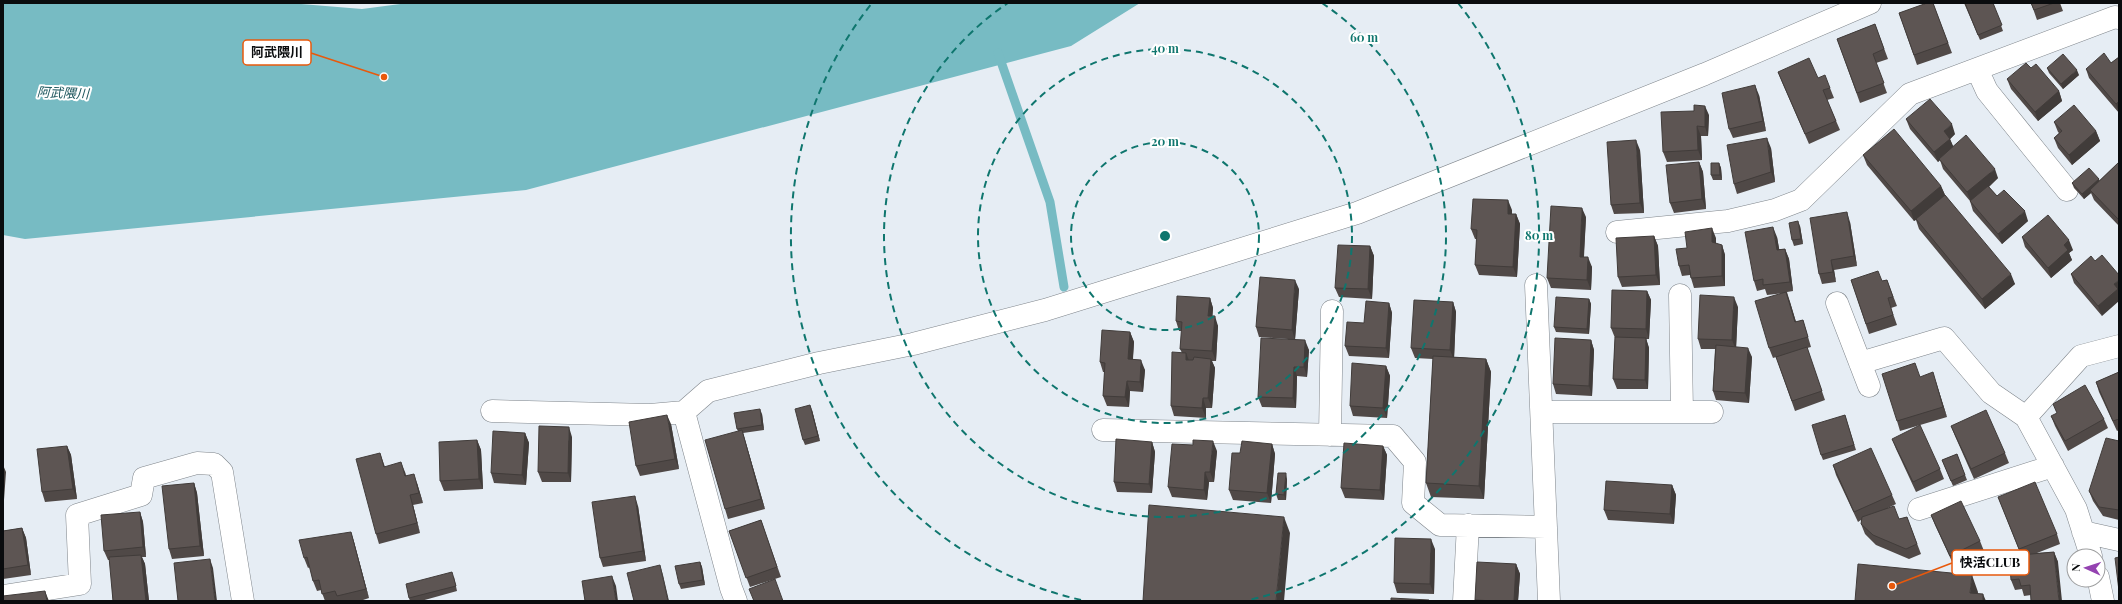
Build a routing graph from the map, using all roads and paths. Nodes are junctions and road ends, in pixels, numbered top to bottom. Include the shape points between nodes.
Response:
1 (1870, 3) edge
2 (2119, 18) edge
3 (1977, 69) junction
4 (2067, 190) dead end
5 (1618, 232) dead end
6 (1536, 285) dead end
7 (1680, 295) dead end
8 (1837, 303) dead end
9 (1332, 311) dead end
10 (2119, 346) edge
11 (1860, 364) junction
12 (1869, 386) dead end
13 (492, 411) dead end
14 (684, 412) junction
15 (1542, 412) junction
16 (1682, 412) junction
17 (1712, 412) dead end
18 (2026, 417) junction
19 (1103, 430) dead end
20 (1330, 435) junction
21 (2053, 466) junction
22 (1919, 509) dead end
23 (1468, 525) junction
24 (1546, 527) junction
25 (2083, 532) junction
26 (2119, 540) edge
27 (2088, 548) edge
28 (2100, 588) edge
29 (3, 596) edge
30 (243, 601) edge
31 (736, 601) edge
32 (1464, 601) edge
33 (1549, 601) edge
34 (2103, 601) edge

1 - 14 street via 1705,74 1357,213 1045,310 913,344 819,363 708,391
2 - 3 street via 2115,17
3 - 4 street via 1987,91
3 - 5 street via 1910,94 1801,200 1775,210 1728,221
6 - 15 street
7 - 16 street
8 - 11 street
9 - 20 street
10 - 18 street via 2082,356
11 - 12 street
11 - 18 street via 1944,338 1991,393
13 - 14 street via 650,415
14 - 31 street
15 - 16 street
15 - 24 street
16 - 17 street
18 - 21 street
19 - 20 street
20 - 23 street via 1393,436 1415,462 1414,503 1440,525
21 - 22 street
21 - 25 street via 2076,509
23 - 24 street
23 - 32 street
24 - 33 street
25 - 26 street
25 - 27 street
28 - 34 street
29 - 30 street via 80,584 77,515 141,495 144,478 197,463 214,464 222,472

